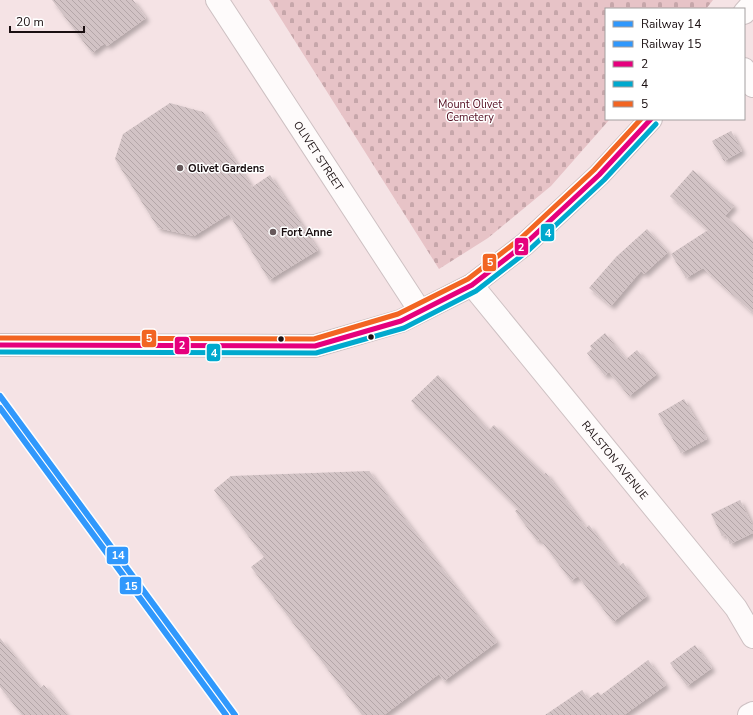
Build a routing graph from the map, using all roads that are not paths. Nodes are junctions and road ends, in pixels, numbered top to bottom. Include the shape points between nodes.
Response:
1 (217, 0) edge
2 (753, 3) edge
3 (745, 12) edge
4 (745, 72) edge
5 (753, 86) edge
6 (650, 120) edge
7 (472, 285) junction
8 (420, 311) junction
9 (0, 345) edge
10 (745, 604) edge
11 (753, 637) edge
12 (753, 713) edge
13 (749, 715) edge

1 - 8 street, OLIVET STREET
2 - 3 street
4 - 5 street
6 - 7 street via 599,175 525,244
7 - 8 street
7 - 10 street, RALSTON AVENUE
8 - 9 street via 401,321 315,346
10 - 11 street, RALSTON AVENUE
12 - 13 street

